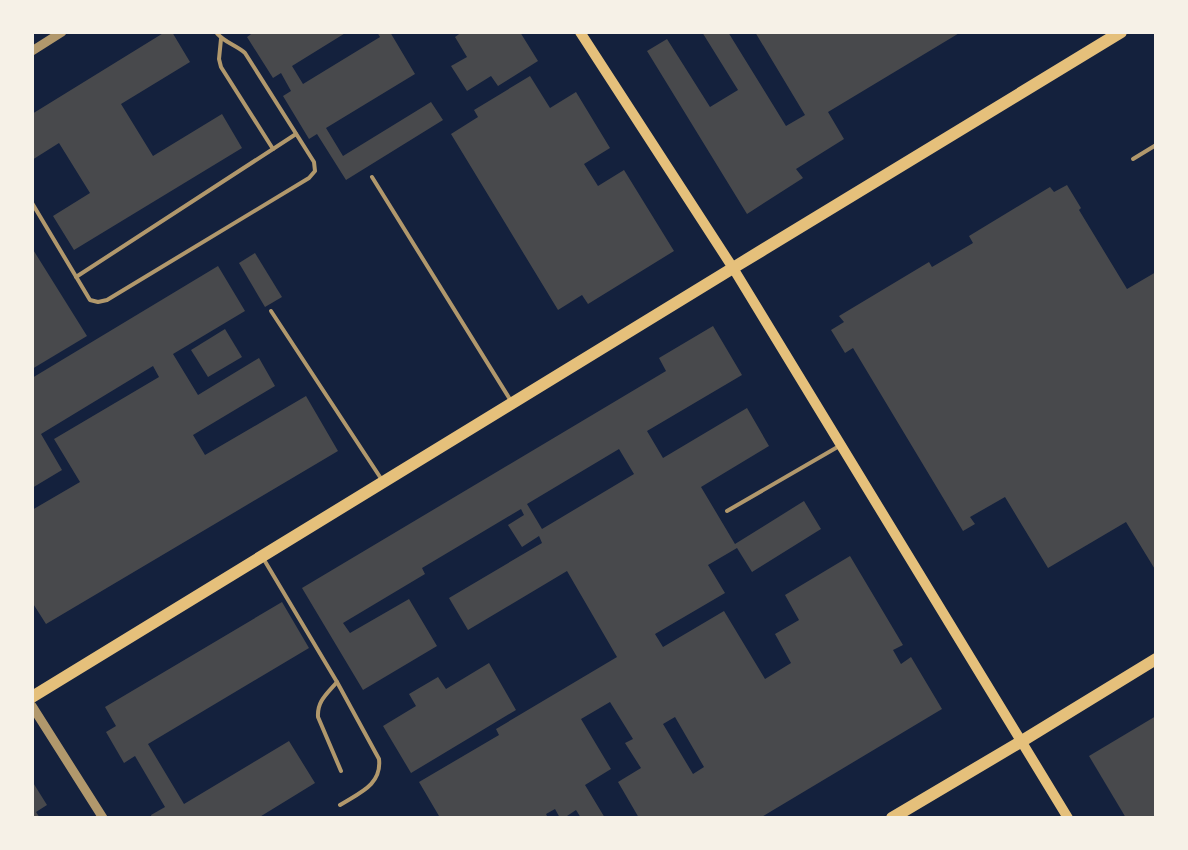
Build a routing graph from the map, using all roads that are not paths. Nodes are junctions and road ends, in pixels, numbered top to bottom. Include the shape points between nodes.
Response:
1 (62, 32) edge
2 (216, 32) edge
3 (580, 32) edge
4 (1121, 32) edge
5 (221, 39) junction
6 (32, 51) edge
7 (296, 134) junction
8 (1156, 146) edge
9 (273, 149) junction
10 (1133, 159) dead end
11 (372, 177) dead end
12 (32, 203) edge
13 (732, 268) junction
14 (76, 277) junction
15 (271, 312) dead end
16 (512, 403) junction
17 (841, 445) junction
18 (383, 482) junction
19 (727, 511) dead end
20 (262, 556) junction
21 (1156, 659) edge
22 (337, 682) junction
23 (32, 697) edge
24 (32, 706) edge
25 (1022, 741) junction
26 (341, 770) dead end
27 (340, 805) dead end
28 (103, 818) edge
29 (892, 818) edge
30 (1068, 818) edge

1 - 6 street
2 - 5 lane
3 - 13 main road
4 - 13 main road
5 - 7 lane via 245,54
5 - 9 lane via 219,59 222,67
7 - 9 lane
7 - 14 lane via 314,162 314,171 309,178 107,300 90,300
8 - 10 lane
9 - 14 lane
11 - 16 lane
12 - 14 lane
13 - 16 main road
13 - 17 main road
15 - 18 lane
16 - 18 main road
17 - 19 lane
17 - 25 main road
18 - 20 main road
20 - 22 lane
20 - 23 main road
21 - 25 main road
22 - 26 lane via 317,708
22 - 27 lane via 379,759 380,768 373,783
24 - 28 street
25 - 29 main road
25 - 30 main road

